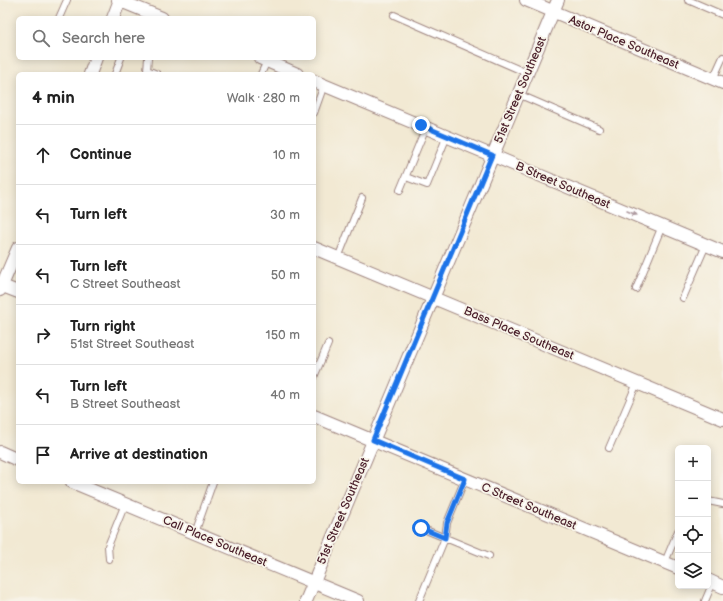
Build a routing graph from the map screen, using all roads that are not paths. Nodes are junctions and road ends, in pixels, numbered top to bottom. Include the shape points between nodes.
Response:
1 (67, 0) edge
2 (119, 0) edge
3 (526, 0) edge
4 (558, 0) edge
5 (688, 0) edge
6 (553, 12) junction
7 (394, 15) dead end
8 (723, 15) edge
9 (60, 16) edge
10 (114, 16) edge
11 (155, 16) edge
12 (723, 57) edge
13 (95, 60) edge
14 (120, 60) edge
15 (148, 60) edge
16 (263, 60) edge
17 (265, 60) edge
18 (91, 72) edge
19 (116, 72) edge
20 (152, 72) edge
21 (261, 72) edge
22 (292, 72) edge
23 (527, 73) junction
24 (718, 81) edge
25 (319, 83) edge
26 (518, 94) junction
27 (316, 101) edge
28 (426, 127) junction
29 (599, 129) dead end
30 (447, 136) junction
31 (492, 155) junction
32 (406, 176) junction
33 (400, 190) dead end
34 (362, 198) dead end
35 (662, 226) junction
36 (706, 244) junction
37 (316, 249) edge
38 (723, 252) edge
39 (16, 253) edge
40 (338, 258) junction
41 (1, 287) edge
42 (636, 289) dead end
43 (16, 291) edge
44 (433, 297) junction
45 (683, 298) dead end
46 (328, 344) dead end
47 (316, 372) edge
48 (637, 383) junction
49 (316, 417) edge
50 (723, 419) edge
51 (373, 440) junction
52 (610, 448) dead end
53 (0, 452) edge
54 (16, 459) edge
55 (465, 479) junction
56 (85, 484) edge
57 (213, 484) edge
58 (711, 502) edge
59 (125, 504) junction
60 (723, 504) edge
61 (421, 528) dead end
62 (195, 533) junction
63 (445, 538) junction
64 (675, 538) edge
65 (489, 556) dead end
66 (109, 559) dead end
67 (665, 562) junction
68 (675, 567) edge
69 (314, 582) junction
70 (715, 583) edge
71 (306, 601) edge
72 (358, 601) edge
73 (419, 601) edge
74 (705, 601) edge

1 - 9 lane
2 - 10 street
2 - 11 street via 140,12
3 - 6 street, Astor Place Southeast
4 - 6 street, 51st Street Southeast
5 - 8 lane
6 - 23 street, 51st Street Southeast
6 - 24 street, Astor Place Southeast
7 - 23 lane
12 - 24 lane
13 - 18 street
14 - 19 lane
15 - 20 lane via 147,70
16 - 21 lane
17 - 22 street
23 - 26 street, 51st Street Southeast
25 - 27 lane
25 - 28 street, B Street Southeast
26 - 29 lane
26 - 31 street, 51st Street Southeast
28 - 30 street, B Street Southeast
28 - 32 lane
30 - 31 street, B Street Southeast
30 - 32 lane via 427,185
31 -> 35 street, B Street Southeast
31 - 44 street, 51st Street Southeast
32 - 33 lane
34 - 40 lane
35 - 36 street, B Street Southeast
35 - 42 lane
36 - 38 street, B Street Southeast
36 - 45 lane
37 - 40 street, Bass Place Southeast
39 - 41 street
40 - 44 street, Bass Place Southeast
41 - 43 street
44 - 48 street, Bass Place Southeast
44 - 51 street, 51st Street Southeast
46 - 47 lane
48 - 50 street, Bass Place Southeast
48 - 52 lane
49 - 51 street, C Street Southeast
51 - 55 street, C Street Southeast
51 - 69 street, 51st Street Southeast
53 - 54 street
55 - 63 lane via 447,523
55 - 67 street, C Street Southeast
56 - 59 street, Call Place Southeast
57 - 62 lane
58 - 60 lane
59 - 62 street, Call Place Southeast
59 - 66 lane via 108,546
61 - 63 lane
62 - 69 street, Call Place Southeast
63 - 65 lane
63 - 73 lane
64 - 67 lane
67 - 68 street, C Street Southeast
69 - 71 street, 51st Street Southeast
69 - 72 street, Call Place Southeast
70 - 74 lane

